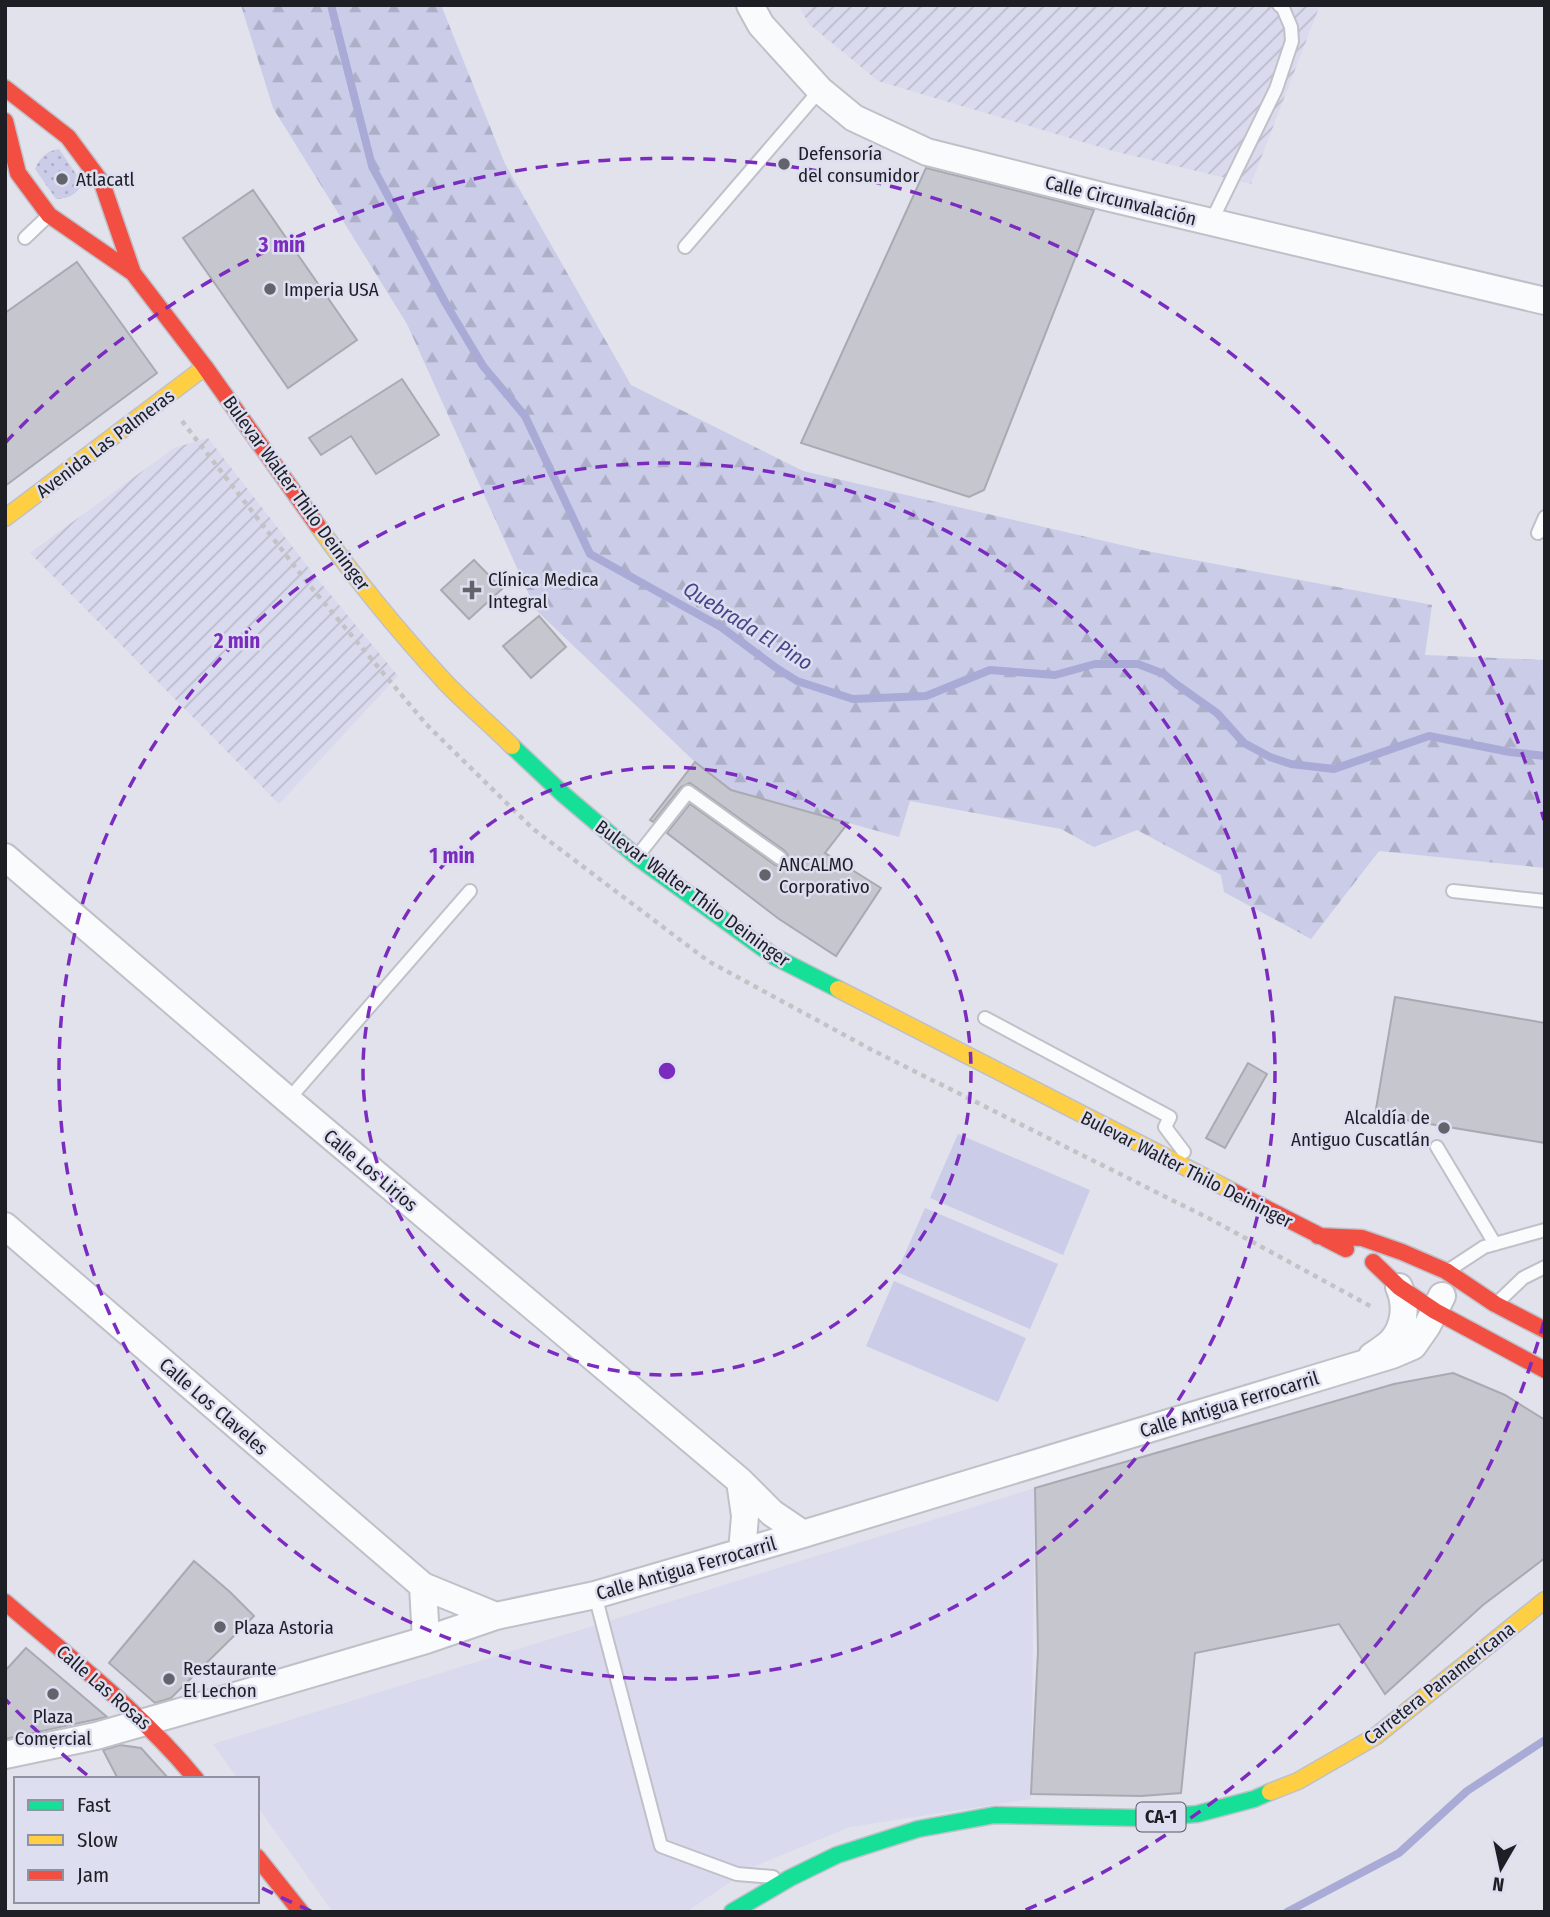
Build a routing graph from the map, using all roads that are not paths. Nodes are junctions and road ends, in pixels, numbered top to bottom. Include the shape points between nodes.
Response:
1 (750, 5) edge
2 (1279, 5) edge
3 (5, 88) edge
4 (820, 90) junction
5 (5, 121) edge
6 (68, 137) junction
7 (42, 139) dead end
8 (28, 149) dead end
9 (18, 173) junction
10 (74, 211) dead end
11 (50, 215) junction
12 (1211, 222) junction
13 (25, 237) dead end
14 (685, 247) dead end
15 (133, 273) junction
16 (1545, 300) edge
17 (205, 368) junction
18 (1545, 517) edge
19 (5, 518) edge
20 (1538, 533) dead end
21 (5, 857) edge
22 (637, 857) junction
23 (780, 858) dead end
24 (470, 891) dead end
25 (1453, 891) dead end
26 (1545, 901) edge
27 (985, 1018) dead end
28 (288, 1100) junction
29 (1437, 1147) dead end
30 (1204, 1177) junction
31 (5, 1226) edge
32 (1545, 1230) edge
33 (1318, 1236) junction
34 (1495, 1244) junction
35 (1373, 1262) junction
36 (1545, 1267) edge
37 (1434, 1291) junction
38 (1494, 1315) junction
39 (1545, 1330) edge
40 (1362, 1363) junction
41 (1545, 1370) edge
42 (740, 1481) junction
43 (803, 1534) junction
44 (742, 1552) junction
45 (1545, 1584) edge
46 (423, 1586) junction
47 (595, 1595) junction
48 (1545, 1600) edge
49 (5, 1602) edge
50 (496, 1616) junction
51 (426, 1640) junction
52 (1514, 1646) dead end
53 (1428, 1694) junction
54 (145, 1721) junction
55 (1376, 1736) junction
56 (5, 1755) edge
57 (194, 1777) edge
58 (259, 1860) edge
59 (790, 1878) junction
60 (301, 1912) edge
61 (732, 1912) edge

1 - 4 street, Calle Circunvalación via 761,25
2 - 12 lane via 1291,27 1292,41 1276,89
3 - 6 main road, Bulevar Walter Thilo Deininger
4 - 12 street, Calle Circunvalación via 854,118 927,152
4 - 14 lane
5 - 9 main road, Bulevar Walter Thilo Deininger
6 - 7 main road
6 - 15 main road, Bulevar Walter Thilo Deininger via 98,190
8 - 9 main road
9 - 11 main road, Bulevar Walter Thilo Deininger
10 - 11 main road
11 - 13 lane
11 - 15 main road, Bulevar Walter Thilo Deininger
12 - 16 street, Calle Circunvalación
15 - 17 main road, Bulevar Walter Thilo Deininger
17 - 19 main road, Avenida Las Palmeras
17 - 22 main road, Bulevar Walter Thilo Deininger via 343,561 398,629 447,684
18 - 20 lane
21 - 28 street, Calle Los Lirios
22 - 23 lane via 688,792
22 - 30 main road, Bulevar Walter Thilo Deininger via 775,957
24 - 28 lane
25 - 26 lane
27 - 30 lane via 1170,1117 1165,1127
28 - 42 street, Calle Los Lirios
29 - 34 lane
30 - 33 main road, Bulevar Walter Thilo Deininger
31 - 46 street, Calle Los Claveles
32 - 34 lane
33 - 35 main road, Bulevar Walter Thilo Deininger
33 - 37 main road via 1362,1238
34 - 37 lane via 1484,1247
35 - 37 main road
35 - 37 main road, Bulevar Walter Thilo Deininger
35 - 38 main road via 1392,1262
36 - 38 lane via 1523,1278
37 - 38 main road
37 - 40 street, Calle Antigua Ferrocarril via 1427,1326 1413,1346
37 - 40 street, Calle Antigua Ferrocarril via 1404,1298 1403,1323 1391,1342
37 - 41 main road
38 - 39 main road
40 - 43 street, Calle Antigua Ferrocarril
42 - 43 street, Calle Los Lirios via 772,1513
42 - 44 street via 745,1516
43 - 44 street, Calle Antigua Ferrocarril
44 - 47 street, Calle Antigua Ferrocarril
45 - 53 main road via 1486,1632
46 - 50 street, Calle Los Claveles
46 - 51 street
47 - 50 street, Calle Antigua Ferrocarril
47 - 59 lane via 662,1846 737,1874
48 - 53 main road, Carretera Panamericana / CA-1
49 - 54 main road, Calle Las Rosas
50 - 51 street, Calle Antigua Ferrocarril
51 - 54 street, Calle Antigua Ferrocarril
52 - 55 main road
53 - 55 main road, Carretera Panamericana / CA-1
54 - 56 street, Calle Antigua Ferrocarril
54 - 57 main road, Calle Las Rosas
55 - 59 main road, Carretera Panamericana / CA-1 via 1277,1791 1197,1814 1142,1818 995,1815 918,1829 837,1855
58 - 60 main road
59 - 61 main road, Carretera Panamericana / CA-1

